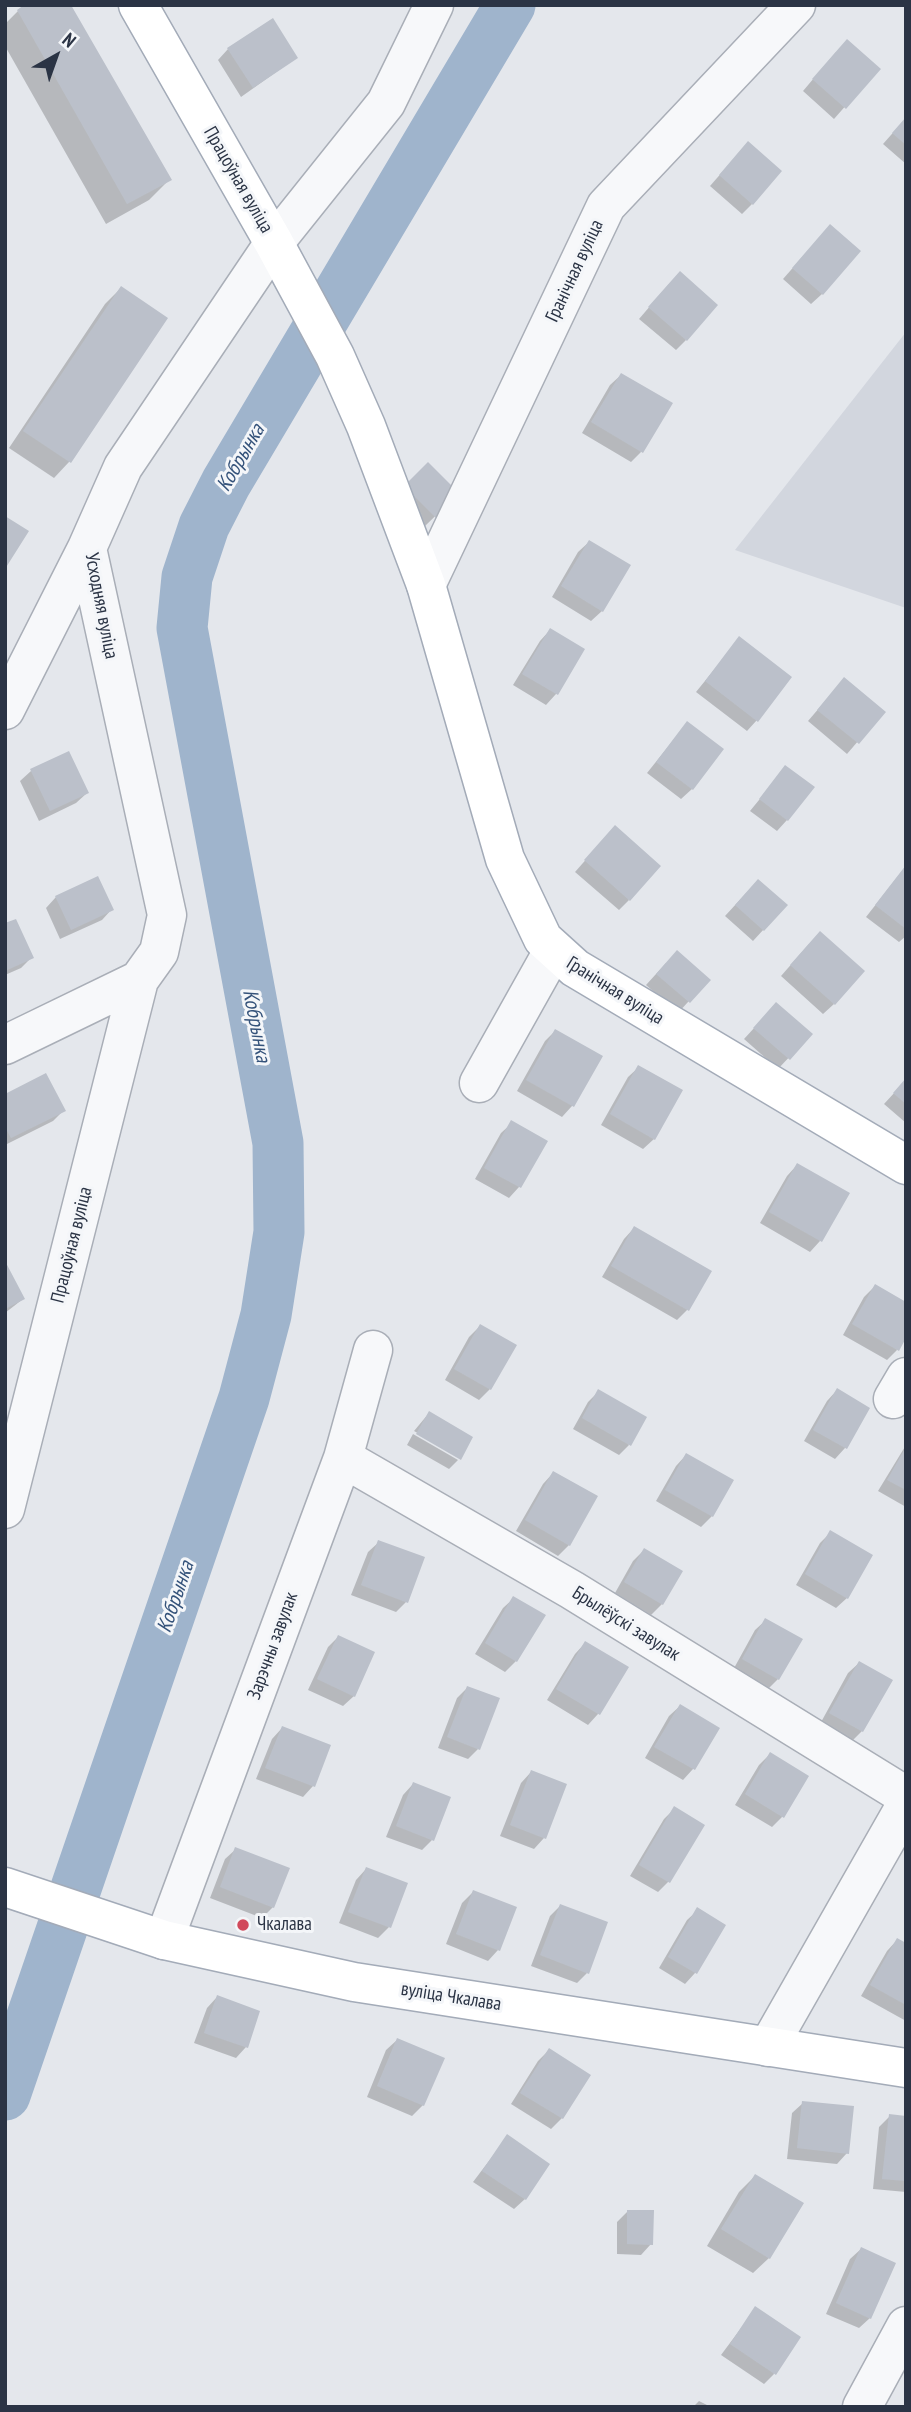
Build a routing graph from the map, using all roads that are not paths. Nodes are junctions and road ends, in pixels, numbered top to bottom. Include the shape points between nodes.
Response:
1 (138, 5) edge
2 (434, 5) edge
3 (796, 5) edge
4 (274, 243) junction
5 (335, 356) joint
6 (87, 548) junction
7 (426, 584) junction
8 (5, 710) edge
9 (553, 951) junction
10 (138, 980) junction
11 (5, 1045) edge
12 (479, 1083) dead end
13 (906, 1165) edge
14 (373, 1350) dead end
15 (343, 1458) junction
16 (5, 1509) edge
17 (906, 1796) edge
18 (906, 1805) edge
19 (22, 1894) edge
20 (164, 1940) junction
21 (768, 2047) junction
22 (906, 2068) edge
23 (902, 2343) edge
24 (862, 2407) edge

1 - 4 main road, Працоўная вуліца
2 - 4 street, Усходняя вуліца via 386,103
3 - 7 street, Гранічная вуліца via 606,206
4 - 5 main road, Працоўная вуліца
4 - 6 street, Усходняя вуліца via 123,467
5 - 7 main road, Гранічная вуліца
6 - 8 street
6 - 10 street, Усходняя вуліца via 167,915 159,952
7 - 9 main road, Гранічная вуліца via 505,859
9 - 12 street
9 - 13 main road, Гранічная вуліца
10 - 11 street, Усходняя вуліца
10 - 16 street, Працоўная вуліца
14 - 15 street, Зарэчны завулак
15 - 17 street, Брылёўскі завулак via 572,1590
15 - 20 street, Зарэчны завулак
18 - 21 street
19 - 20 main road, вуліца Чкалава
20 - 21 main road, вуліца Чкалава via 354,1982
21 - 22 main road, вуліца Чкалава
23 - 24 street

